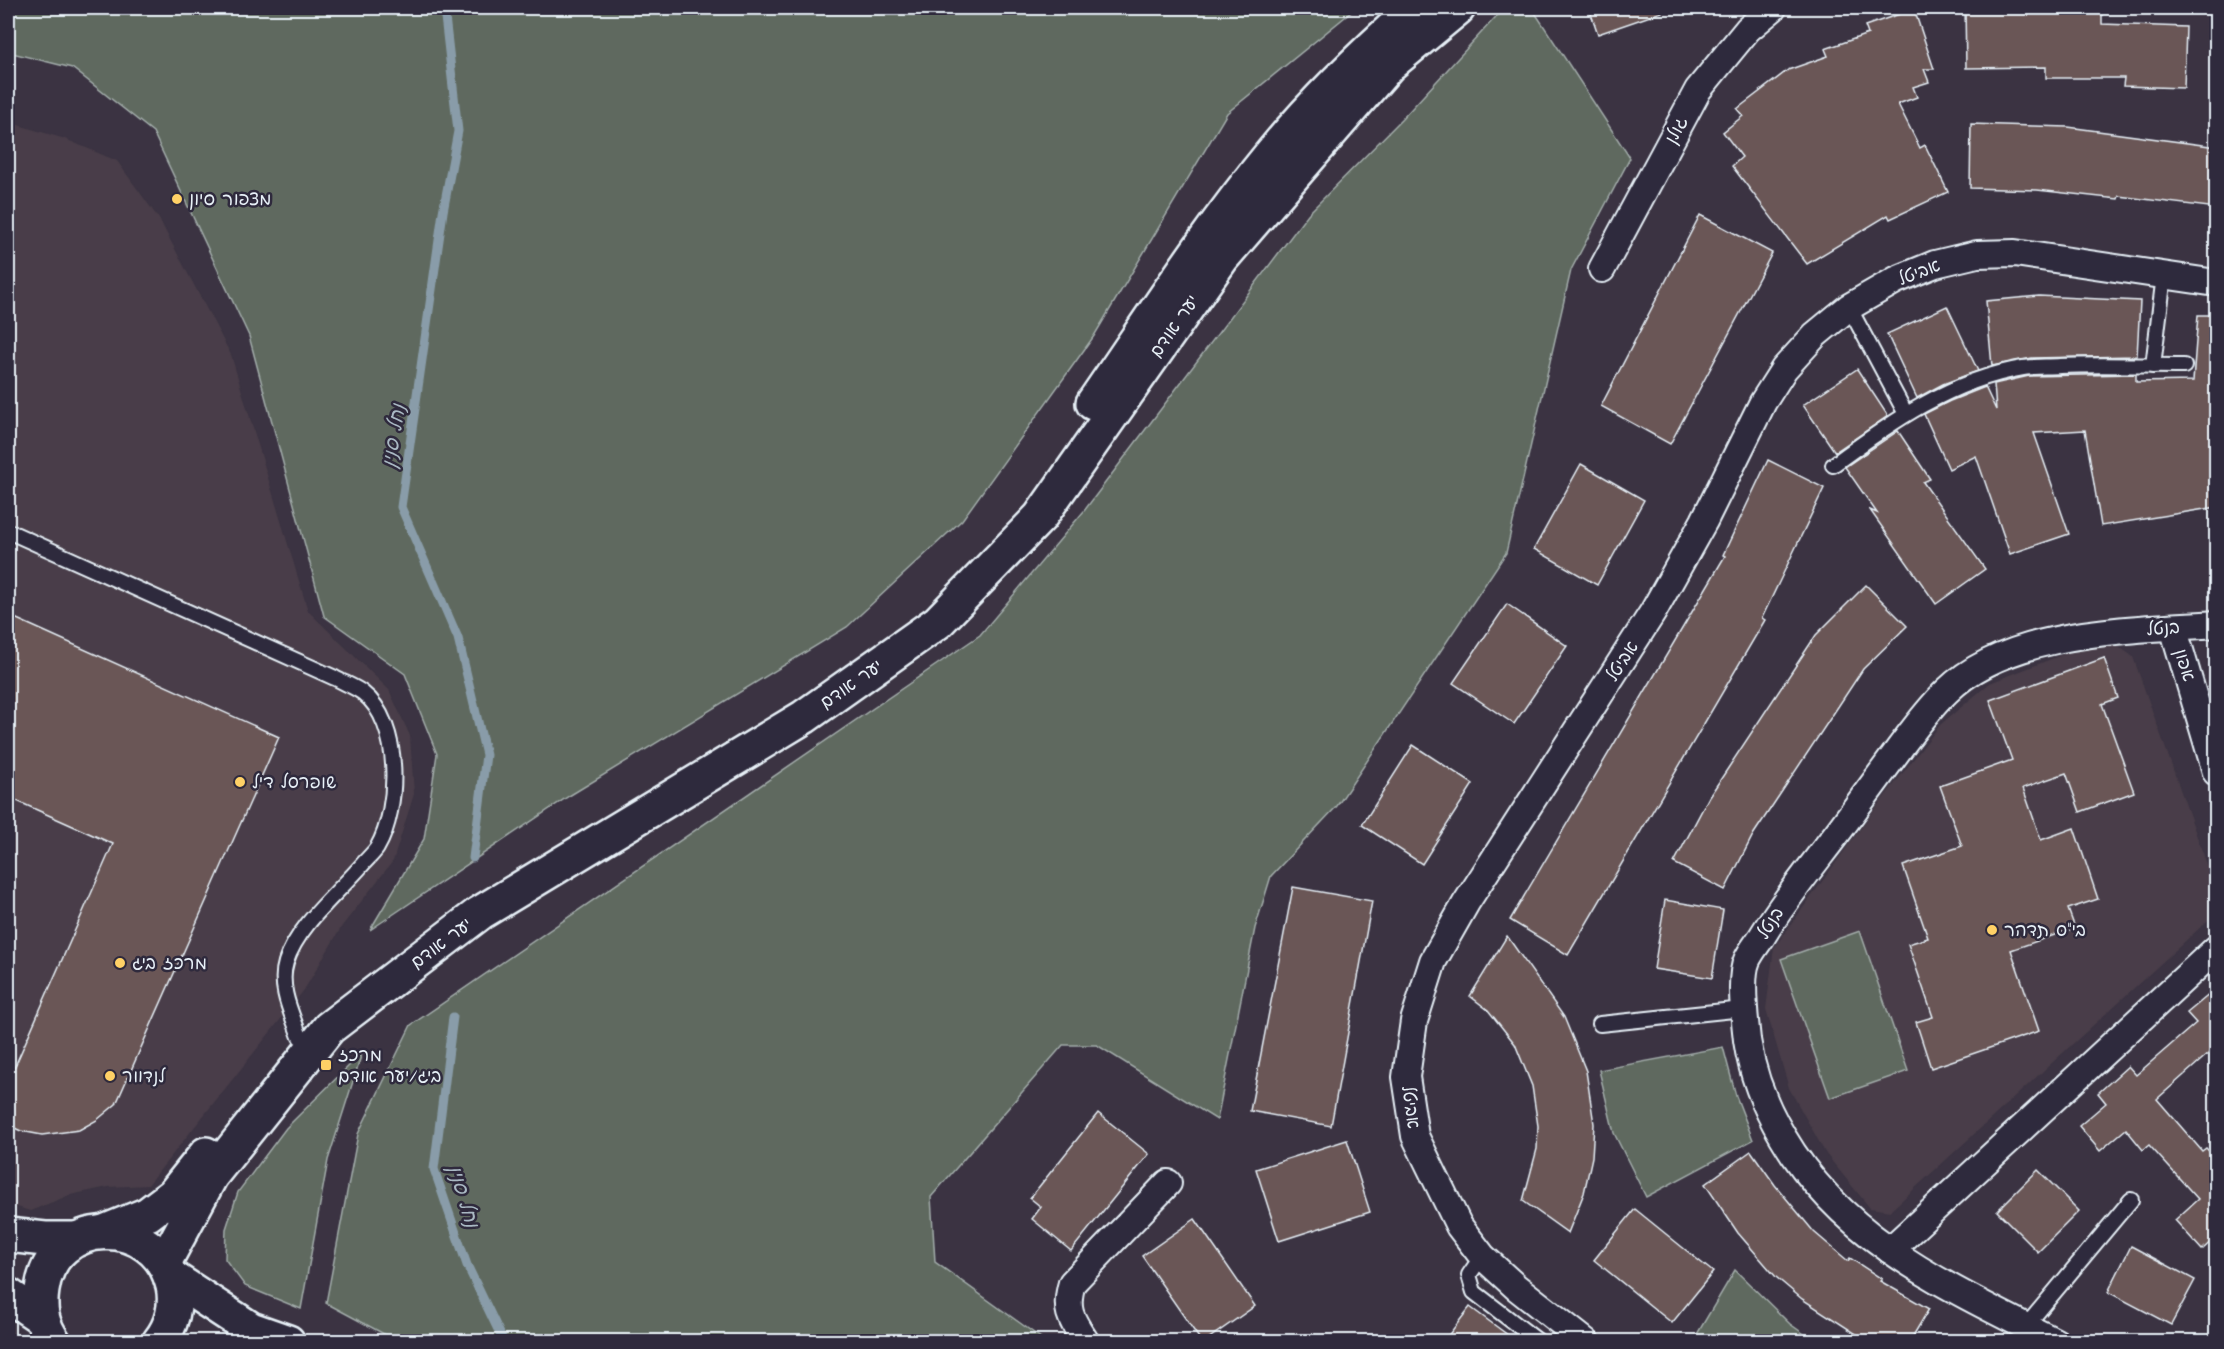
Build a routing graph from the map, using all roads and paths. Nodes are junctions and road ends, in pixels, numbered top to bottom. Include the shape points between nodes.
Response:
1 (1415, 8) edge
2 (1458, 8) edge
3 (1773, 8) edge
4 (1602, 269) dead end
5 (2164, 275) junction
6 (2217, 283) edge
7 (1849, 307) junction
8 (2153, 366) junction
9 (2184, 366) dead end
10 (1906, 414) junction
11 (1833, 465) dead end
12 (8, 531) edge
13 (2217, 624) edge
14 (2173, 627) junction
15 (2217, 772) edge
16 (2217, 949) edge
17 (1743, 1009) junction
18 (1600, 1024) dead end
19 (300, 1037) junction
20 (1168, 1183) dead end
21 (2131, 1200) dead end
22 (8, 1235) edge
23 (90, 1235) junction
24 (1890, 1250) junction
25 (1482, 1256) junction
26 (167, 1270) junction
27 (8, 1295) edge
28 (2026, 1326) junction
29 (51, 1335) edge
30 (159, 1341) edge
31 (288, 1341) edge
32 (1086, 1341) edge
33 (1539, 1341) edge
34 (1586, 1341) edge
35 (2055, 1341) edge

1 - 19 street, יער אודם via 1377,41 1272,153 1187,267 1020,509 969,567 922,612 794,702 430,929 357,984
2 - 26 street, יער אודם via 1389,65 1222,258 1040,517 938,622 804,717 480,913 329,1028 211,1176
3 - 4 street, גולן via 1748,29 1698,90
5 - 6 street, אביטל
5 - 7 street, אביטל via 2015,253 1977,254 1935,264 1896,280
5 - 8 lane
7 - 10 lane
7 - 25 street, אביטל via 1815,335 1784,369 1763,402 1653,612 1466,903 1433,961 1414,1022 1406,1077 1415,1136 1459,1226
8 - 9 lane
8 - 10 lane via 2024,368 1979,379
10 - 11 lane
12 - 19 lane via 335,678 364,694 382,717 392,747 394,780 390,815 377,848 303,931 285,963 284,992
13 - 14 street, בנטל
14 - 15 street, אפון
14 - 17 street, בנטל via 2053,640 2010,652 1979,667 1948,689 1780,906 1746,962
16 - 24 street
17 - 18 lane
17 - 24 street, בנטל via 1750,1057 1769,1113 1797,1161 1829,1200
19 - 23 street, יער אודם via 273,1065 172,1195 148,1214
20 - 32 street via 1072,1283 1067,1300 1071,1318
21 - 28 lane
22 - 23 street via 45,1239
23 - 26 street via 128,1235 148,1246
23 - 29 street via 57,1254 44,1274 39,1306
24 - 28 street, בנטל via 1942,1284
25 - 33 lane via 1468,1275 1474,1292
25 - 34 street, אביטל
26 - 30 street via 175,1295 172,1319
26 - 31 street via 251,1329
27 - 29 street
28 - 35 street, בנטל

